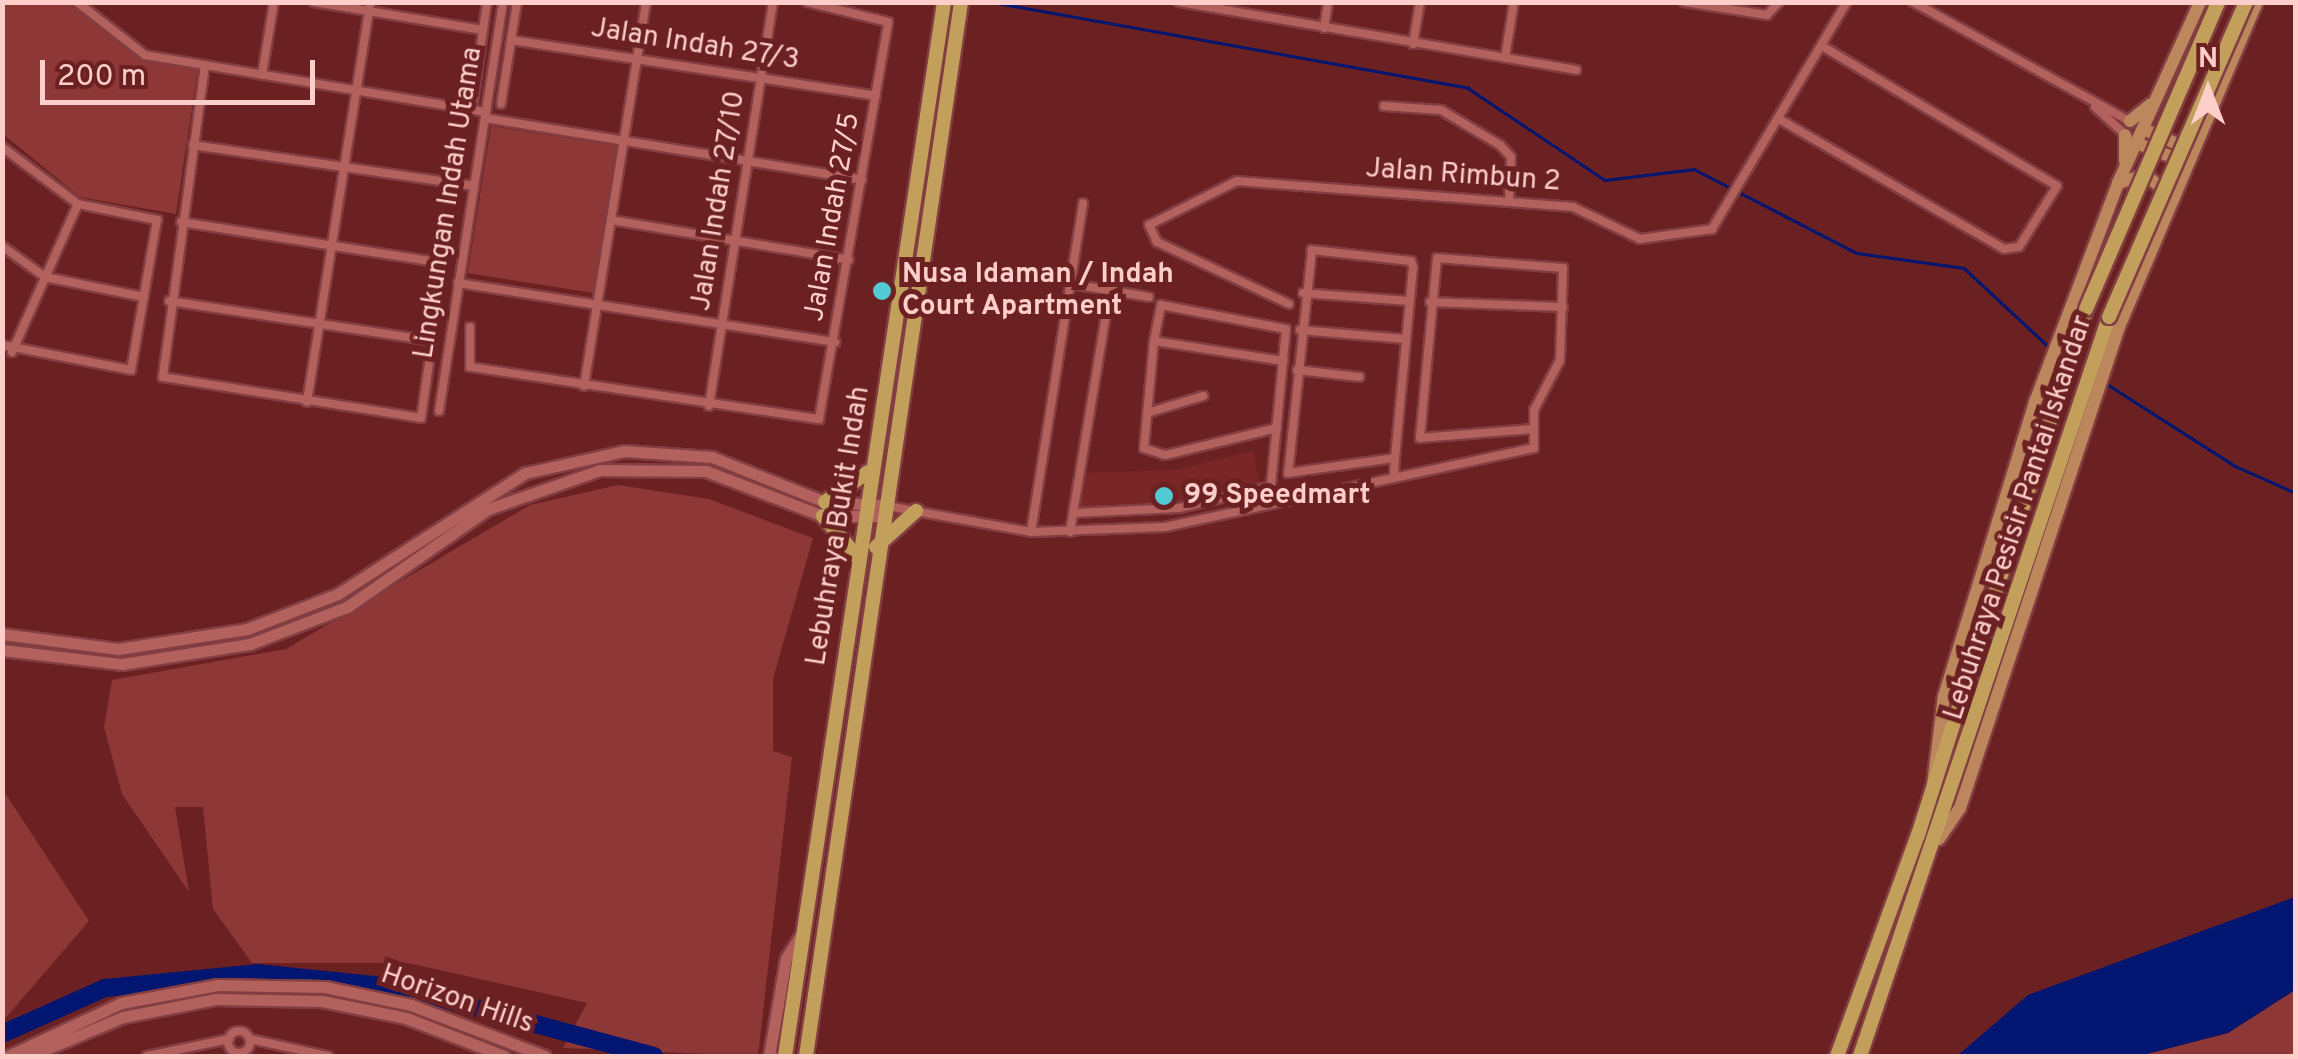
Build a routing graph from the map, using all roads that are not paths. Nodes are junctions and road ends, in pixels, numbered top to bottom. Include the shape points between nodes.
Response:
1 (77, 2) edge
2 (274, 2) edge
3 (314, 2) edge
4 (487, 2) edge
5 (503, 2) edge
6 (517, 2) edge
7 (646, 2) edge
8 (773, 2) edge
9 (807, 2) edge
10 (1179, 2) edge
11 (1328, 2) edge
12 (1420, 2) edge
13 (1514, 2) edge
14 (1684, 2) edge
15 (1847, 2) edge
16 (1913, 2) edge
17 (2200, 2) edge
18 (2218, 2) edge
19 (2246, 2) edge
20 (2257, 2) edge
21 (944, 4) edge
22 (1194, 4) edge
23 (88, 6) edge
24 (1778, 6) edge
25 (370, 7) edge
26 (959, 8) edge
27 (1324, 28) junction
28 (483, 30) junction
29 (510, 40) junction
30 (1413, 44) junction
31 (1822, 46) junction
32 (1505, 58) junction
33 (637, 59) junction
34 (205, 66) junction
35 (1576, 70) dead end
36 (262, 76) junction
37 (761, 78) junction
38 (2165, 80) junction
39 (356, 92) junction
40 (876, 96) junction
41 (2156, 100) junction
42 (2214, 102) junction
43 (501, 104) dead end
44 (1384, 106) dead end
45 (2095, 107) junction
46 (472, 110) junction
47 (485, 115) junction
48 (1779, 120) junction
49 (2143, 128) junction
50 (2128, 130) junction
51 (624, 140) junction
52 (193, 145) junction
53 (2, 146) edge
54 (2189, 156) junction
55 (748, 161) junction
56 (344, 167) junction
57 (862, 180) junction
58 (2118, 183) junction
59 (474, 186) junction
60 (2170, 201) junction
61 (1509, 202) junction
62 (1083, 203) dead end
63 (78, 204) junction
64 (611, 220) junction
65 (181, 222) junction
66 (448, 232) dead end
67 (735, 241) junction
68 (2, 246) edge
69 (332, 246) junction
70 (849, 260) junction
71 (443, 264) junction
72 (46, 277) junction
73 (458, 283) junction
74 (1072, 284) junction
75 (1110, 290) junction
76 (1303, 293) junction
77 (144, 297) junction
78 (1149, 297) dead end
79 (169, 301) junction
80 (1410, 301) junction
81 (1430, 302) junction
82 (1289, 304) dead end
83 (598, 305) junction
84 (1563, 308) junction
85 (722, 324) junction
86 (319, 326) junction
87 (470, 327) dead end
88 (1300, 330) junction
89 (1406, 338) junction
90 (433, 341) junction
91 (1154, 341) junction
92 (835, 342) junction
93 (2, 344) edge
94 (12, 352) junction
95 (1283, 361) junction
96 (1296, 370) junction
97 (1360, 377) dead end
98 (584, 386) junction
99 (1203, 396) dead end
100 (307, 402) junction
101 (709, 406) junction
102 (439, 411) dead end
103 (1147, 413) junction
104 (1277, 428) junction
105 (1532, 429) junction
106 (1396, 458) junction
107 (874, 463) junction
108 (1394, 475) junction
109 (1271, 486) junction
110 (1269, 504) junction
111 (824, 509) junction
112 (865, 510) junction
113 (881, 511) junction
114 (916, 511) junction
115 (1073, 512) junction
116 (1031, 532) junction
117 (1070, 532) junction
118 (876, 547) junction
119 (858, 558) junction
120 (2, 634) edge
121 (2, 650) edge
122 (1934, 786) junction
123 (1939, 839) junction
124 (804, 931) junction
125 (250, 1038) junction
126 (229, 1039) junction
127 (241, 1055) edge
128 (8, 1056) edge
129 (30, 1056) edge
130 (147, 1056) edge
131 (328, 1056) edge
132 (504, 1056) edge
133 (544, 1056) edge
134 (770, 1056) edge
135 (785, 1056) edge
136 (806, 1056) edge
137 (1837, 1056) edge
138 (1860, 1056) edge

1 - 23 street
2 - 36 street
3 - 25 street
4 - 28 street
5 - 47 street, Lingkungan Indah Utama
6 - 29 street
7 - 33 street
8 - 37 street, Jalan Indah 27/10
9 - 40 street, Jalan Indah 27/5 via 888,22
10 - 22 street
11 - 27 street
12 - 30 street
13 - 32 street
14 - 24 street
15 - 31 street, Jalan Rimbun 2
16 - 45 street
17 - 38 main road
18 - 122 highway, Lebuhraya Pesisir Pantai Iskandar, bridge via 2086,308
19 - 123 highway, Lebuhraya Pesisir Pantai Iskandar, bridge via 2110,316
20 - 42 main road
21 - 107 highway, Lebuhraya Bukit Indah
22 - 27 street
23 - 34 street via 146,54
25 - 28 street
25 - 39 street
26 - 113 highway, Lebuhraya Bukit Indah
27 - 30 street
28 - 46 street
29 - 33 street, Jalan Indah 27/3
29 - 43 street
30 - 32 street
31 - 48 street, Jalan Rimbun 2
31 - 48 street via 2057,186 2015,249
32 - 35 street
33 - 37 street, Jalan Indah 27/3
33 - 51 street
34 - 36 street
34 - 52 street
36 - 39 street
37 - 40 street, Jalan Indah 27/3
37 - 55 street, Jalan Indah 27/10
38 - 41 main road
38 - 42 main road via 2186,107
39 - 46 street
39 - 56 street
40 - 57 street, Jalan Indah 27/5
41 - 49 main road
41 - 50 main road
42 - 54 main road
44 - 61 street via 1442,110 1500,145 1510,157
45 - 50 street
45 - 50 street
46 - 47 street
47 - 51 street
47 - 59 street, Lingkungan Indah Utama
48 - 61 street, Jalan Rimbun 2 via 1712,230 1677,240 1615,234 1573,207
49 - 50 main road
49 - 54 main road
50 - 54 main road
50 - 58 main road
51 - 55 street
51 - 64 street
52 - 56 street
52 - 65 street
53 - 63 street
54 - 60 main road
55 - 57 street
55 - 67 street, Jalan Indah 27/10
56 - 59 street
56 - 69 street
57 - 70 street, Jalan Indah 27/5
58 - 60 main road via 2154,177
58 - 122 main road via 2002,504 1931,751
59 - 73 street, Lingkungan Indah Utama
60 - 123 main road via 1960,808
61 - 82 street, Jalan Rimbun 2 via 1237,181 1149,225 1157,242
62 - 74 street
63 - 72 street
63 - 77 street via 155,218
64 - 67 street
64 - 83 street
65 - 69 street
65 - 79 street
66 - 71 street
67 - 70 street
67 - 85 street, Jalan Indah 27/10
68 - 72 street
69 - 71 street
69 - 86 street
70 - 92 street, Jalan Indah 27/5
71 - 90 street
72 - 77 street
72 - 94 street
73 - 83 street
73 - 102 street, Lingkungan Indah Utama
74 - 75 street
74 - 116 street
75 - 78 street
75 - 115 street
76 - 80 street
76 - 80 street via 1307,254 1336,251 1408,258
76 - 88 street
77 - 94 street via 131,370
79 - 86 street
79 - 100 street via 163,377
80 - 89 street
81 - 84 street
81 - 84 street via 1440,257 1560,264
81 - 105 street via 1422,441
83 - 85 street
83 - 98 street
84 - 105 street via 1560,360
85 - 92 street
85 - 101 street, Jalan Indah 27/10
86 - 90 street
86 - 100 street
87 - 98 street via 467,366
88 - 89 street
88 - 96 street
89 - 106 street
90 - 100 street via 422,418
91 - 95 street
91 - 95 street via 1162,304 1284,326
91 - 103 street
92 - 101 street, Jalan Indah 27/5 via 819,420
93 - 94 street
95 - 104 street
96 - 97 street
96 - 106 street via 1290,476
98 - 101 street
99 - 103 street
103 - 104 street via 1144,448 1155,455
104 - 109 street
105 - 108 street via 1534,448
106 - 108 street
107 - 111 highway via 855,489
107 - 112 highway, Lebuhraya Bukit Indah
108 - 110 street
109 - 110 street
109 - 115 street via 1178,508
110 - 117 street via 1165,528
111 - 112 main road
111 - 119 highway
111 - 120 main road via 712,457 650,450 569,459 482,495 338,594 247,628 118,649
111 - 121 main road via 706,471 600,470 488,509 347,607 250,644 122,664
112 - 113 main road
112 - 119 highway, Lebuhraya Bukit Indah
113 - 114 street
113 - 118 highway, Lebuhraya Bukit Indah
114 - 116 street
114 - 118 highway
115 - 117 street
116 - 117 street
118 - 136 highway, Lebuhraya Bukit Indah
119 - 124 highway, Lebuhraya Bukit Indah
122 - 137 highway, Lebuhraya Pesisir Pantai Iskandar
123 - 138 highway, Lebuhraya Pesisir Pantai Iskandar
124 - 134 main road via 786,958
124 - 135 highway, Lebuhraya Bukit Indah
125 - 126 street via 239,1031
125 - 127 street
125 - 131 street
126 - 127 street
126 - 130 street
128 - 133 main road, Horizon Hills via 121,1004 218,985 325,987 411,1005
129 - 132 main road, Horizon Hills via 124,1017 216,999 389,1014

